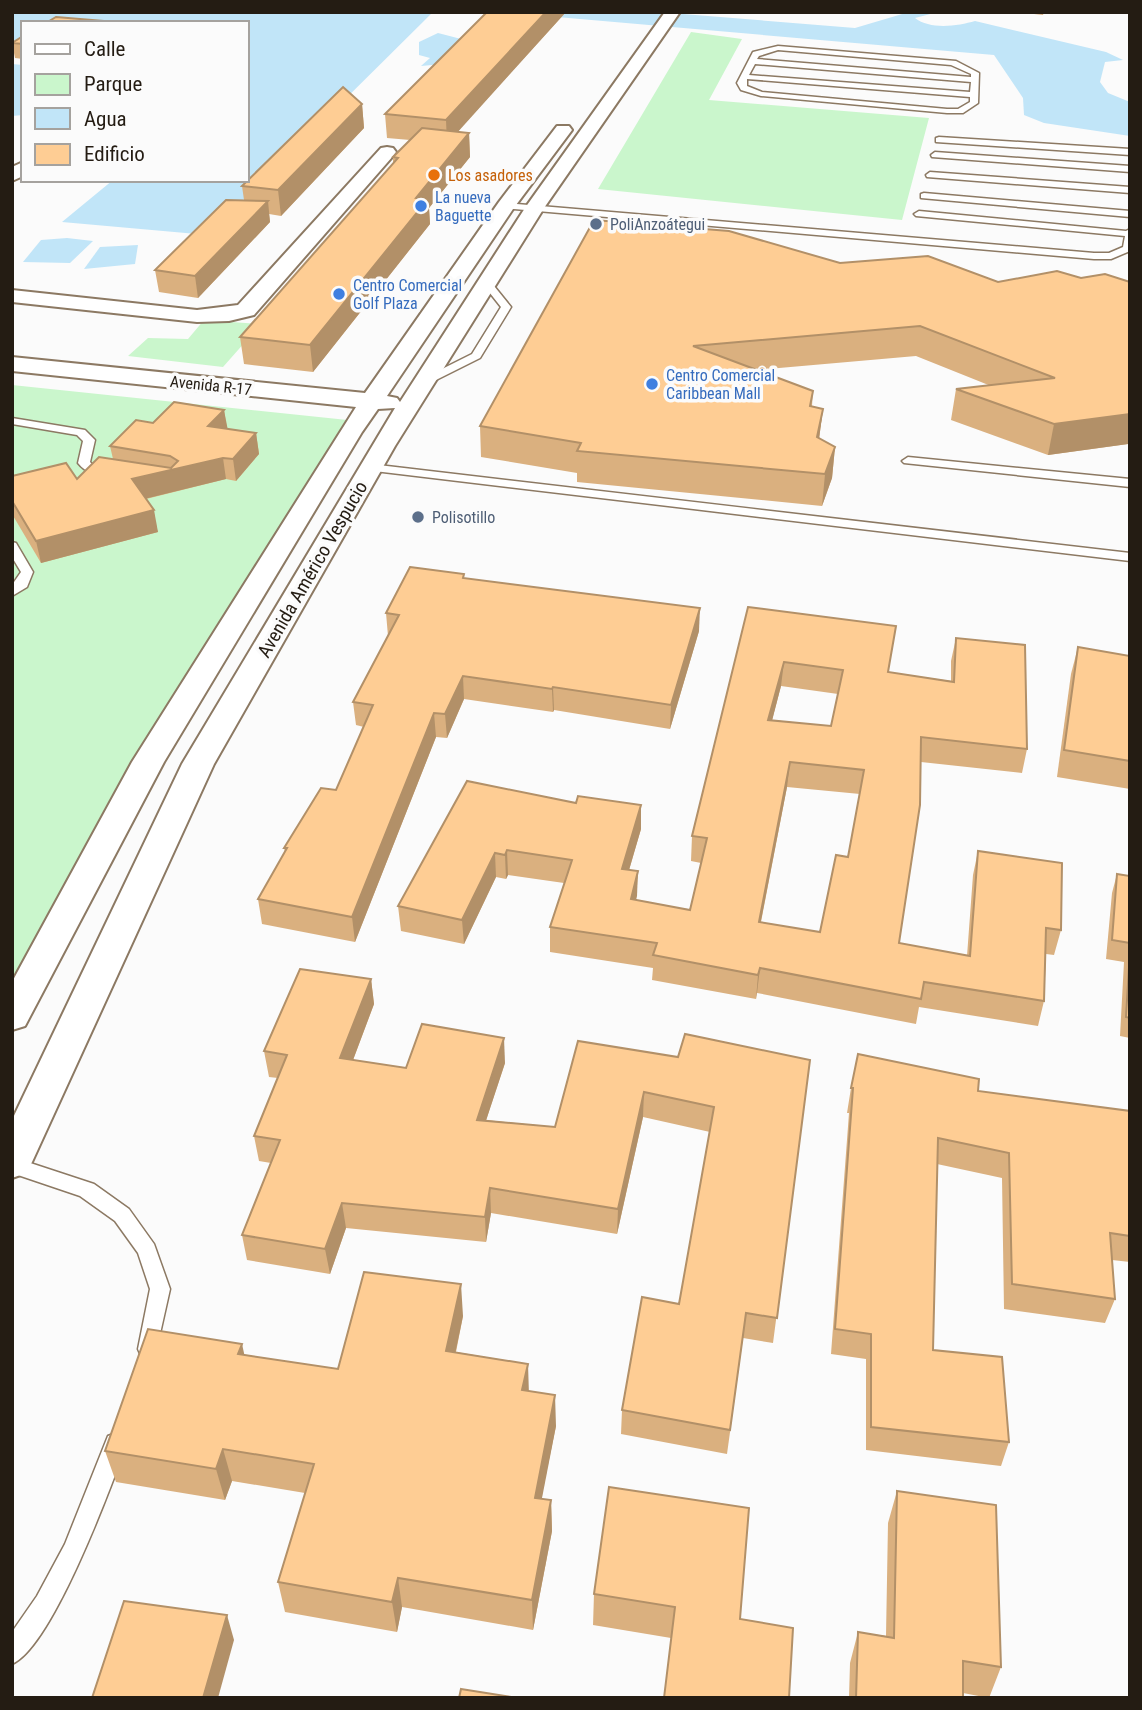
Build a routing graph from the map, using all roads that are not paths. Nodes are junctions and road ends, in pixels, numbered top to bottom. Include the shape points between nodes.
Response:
1 (657, 25) edge
2 (752, 61) junction
3 (745, 76) junction
4 (975, 80) junction
5 (974, 95) junction
6 (945, 119) junction
7 (939, 140) junction
8 (1113, 151) junction
9 (387, 152) dead end
10 (1130, 152) edge
11 (935, 155) junction
12 (1112, 168) junction
13 (1130, 169) edge
14 (930, 175) junction
15 (1113, 189) junction
16 (1130, 190) edge
17 (924, 196) junction
18 (506, 206) junction
19 (535, 208) junction
20 (1114, 212) junction
21 (1130, 214) edge
22 (915, 228) junction
23 (1114, 233) junction
24 (1129, 233) edge
25 (12, 296) edge
26 (12, 364) edge
27 (12, 384) edge
28 (410, 404) junction
29 (365, 411) junction
30 (12, 421) edge
31 (908, 461) dead end
32 (370, 468) junction
33 (119, 475) edge
34 (1130, 483) edge
35 (12, 546) edge
36 (1130, 557) edge
37 (12, 592) edge
38 (12, 1016) edge
39 (12, 1164) edge
40 (140, 1373) edge
41 (125, 1419) edge
42 (12, 1652) edge

1 - 18 street, Avenida Américo Vespucio
1 - 19 street, Avenida Américo Vespucio
2 - 3 lane
2 - 4 lane
2 - 4 lane via 756,54 778,48 906,58 967,67 975,73
3 - 5 lane
3 - 6 lane via 744,88 761,94
4 - 5 lane
5 - 6 lane via 970,107
6 - 7 lane
7 - 8 lane
7 - 11 lane
8 - 10 lane
8 - 12 lane
9 - 25 street via 246,310 197,316
11 - 12 lane
11 - 14 lane
12 - 13 lane
12 - 15 lane
14 - 15 lane
14 - 17 lane
15 - 16 lane
15 - 20 lane
17 - 20 lane
17 - 22 lane
18 - 19 lane
18 - 29 street, Avenida Américo Vespucio
19 - 22 lane
19 - 28 street, Avenida Américo Vespucio
20 - 21 lane
20 - 23 lane
22 - 23 lane
22 - 24 lane via 1111,256 1128,248
23 - 24 lane
26 - 29 street, Avenida R-17
27 - 29 street, Avenida R-17
28 - 29 street, Avenida R-17
28 - 32 street, Avenida Américo Vespucio
29 - 38 street, Avenida Américo Vespucio via 148,762
30 - 33 lane via 81,432 89,440 84,463 92,470
31 - 34 lane
32 - 36 lane
32 - 39 street, Avenida Américo Vespucio via 198,765
35 - 37 lane via 27,572
39 - 40 lane via 87,1190 122,1215 147,1250 160,1289
41 - 42 lane via 67,1565

